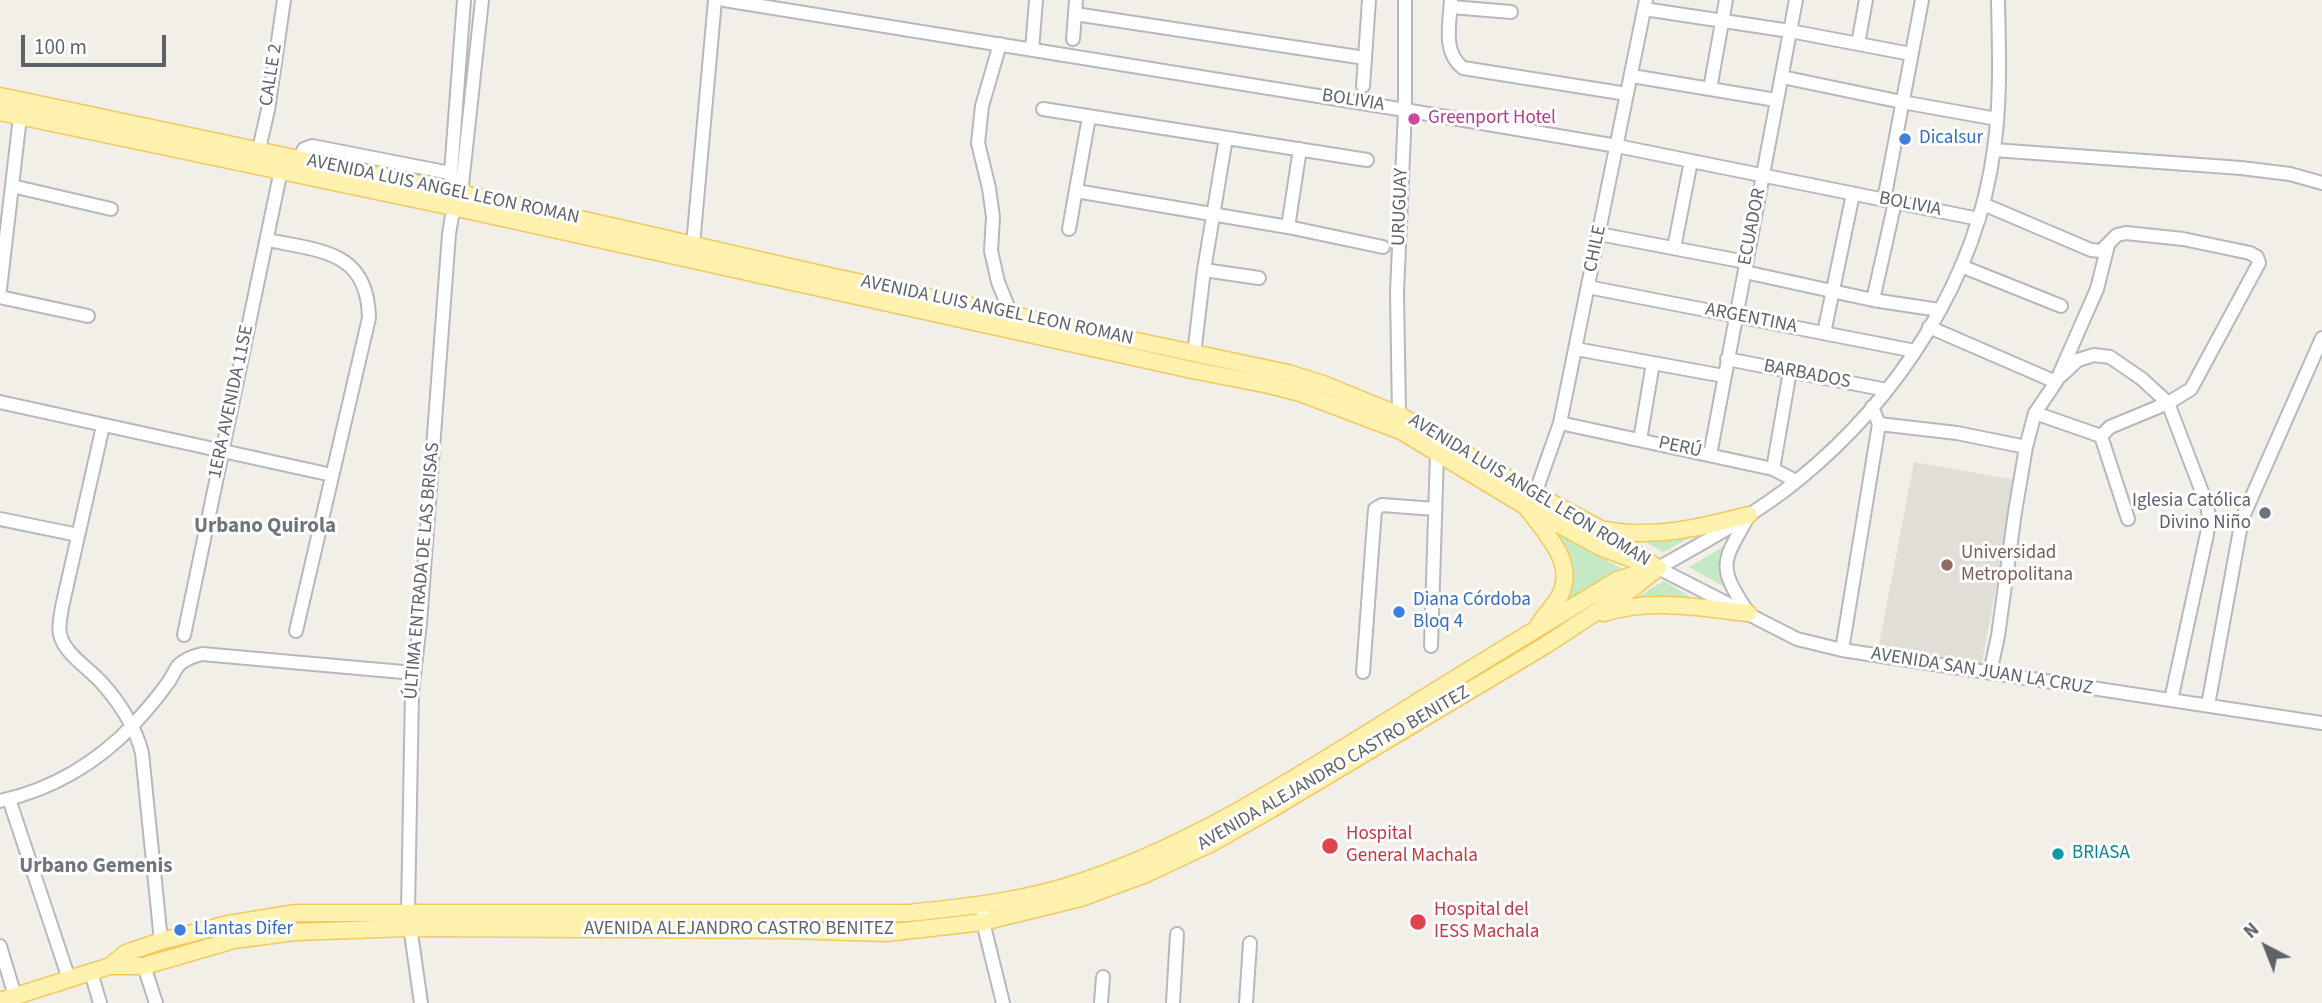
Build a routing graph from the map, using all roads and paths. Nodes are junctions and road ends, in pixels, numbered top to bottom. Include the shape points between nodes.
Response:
1 (284, 0) edge
2 (464, 0) edge
3 (482, 0) edge
4 (715, 0) edge
5 (724, 0) edge
6 (1037, 0) edge
7 (1076, 0) edge
8 (1369, 0) edge
9 (1405, 0) edge
10 (1726, 0) edge
11 (1796, 0) edge
12 (1866, 0) edge
13 (1922, 0) edge
14 (1998, 0) edge
15 (1451, 3) edge
16 (1645, 5) edge
17 (1511, 12) dead end
18 (1075, 14) junction
19 (1722, 22) junction
20 (1790, 31) junction
21 (1073, 39) dead end
22 (1000, 44) junction
23 (1858, 44) junction
24 (1032, 50) junction
25 (1911, 54) junction
26 (1365, 58) junction
27 (1632, 76) junction
28 (1782, 77) junction
29 (1363, 86) dead end
30 (1710, 89) junction
31 (1627, 94) junction
32 (0, 96) edge
33 (1776, 100) junction
34 (1902, 102) junction
35 (1042, 109) dead end
36 (1405, 110) junction
37 (0, 112) edge
38 (20, 117) junction
39 (1089, 117) junction
40 (1997, 119) junction
41 (1226, 138) junction
42 (1617, 146) junction
43 (258, 149) junction
44 (1300, 149) junction
45 (1994, 150) junction
46 (299, 159) junction
47 (1367, 160) dead end
48 (1691, 161) junction
49 (281, 170) junction
50 (450, 173) junction
51 (1762, 176) junction
52 (2322, 183) edge
53 (12, 186) junction
54 (1076, 191) junction
55 (1853, 194) junction
56 (1889, 201) junction
57 (454, 203) junction
58 (1983, 204) junction
59 (111, 209) dead end
60 (1214, 214) junction
61 (1979, 219) junction
62 (1288, 227) junction
63 (1069, 229) dead end
64 (1599, 234) junction
65 (268, 240) junction
66 (693, 245) junction
67 (2108, 245) junction
68 (1383, 247) dead end
69 (1674, 248) junction
70 (1961, 266) junction
71 (1745, 267) junction
72 (1204, 270) junction
73 (1259, 278) dead end
74 (1588, 287) junction
75 (0, 289) edge
76 (1833, 290) junction
77 (0, 298) edge
78 (1873, 300) junction
79 (2061, 306) dead end
80 (924, 309) junction
81 (989, 309) junction
82 (1939, 310) junction
83 (88, 316) dead end
84 (1734, 317) junction
85 (1009, 321) junction
86 (1929, 327) junction
87 (1080, 329) junction
88 (1824, 333) junction
89 (1034, 334) junction
90 (2322, 338) edge
91 (1576, 349) junction
92 (1914, 351) junction
93 (1194, 354) junction
94 (1727, 359) junction
95 (1653, 363) junction
96 (1790, 371) junction
97 (1724, 376) junction
98 (2056, 382) junction
99 (1887, 390) junction
100 (0, 402) edge
101 (2168, 403) junction
102 (1872, 407) junction
103 (2035, 413) junction
104 (1399, 415) junction
105 (1560, 424) junction
106 (1879, 424) junction
107 (103, 426) junction
108 (2101, 436) junction
109 (1640, 440) junction
110 (2026, 447) junction
111 (222, 451) junction
112 (1437, 453) junction
113 (1710, 454) junction
114 (1773, 469) junction
115 (332, 475) junction
116 (1796, 481) junction
117 (1530, 500) junction
118 (1435, 509) junction
119 (1749, 515) junction
120 (0, 519) edge
121 (2128, 519) dead end
122 (1599, 528) junction
123 (78, 535) junction
124 (1658, 568) junction
125 (1748, 613) junction
126 (1588, 618) junction
127 (296, 631) dead end
128 (1534, 631) junction
129 (184, 635) dead end
130 (1431, 646) dead end
131 (1842, 650) junction
132 (1363, 672) dead end
133 (414, 673) junction
134 (1990, 673) junction
135 (2171, 700) junction
136 (2207, 705) junction
137 (2322, 723) edge
138 (132, 726) junction
139 (5, 800) edge
140 (983, 913) junction
141 (408, 920) junction
142 (1177, 934) dead end
143 (161, 941) junction
144 (1250, 943) dead end
145 (0, 946) edge
146 (110, 966) junction
147 (144, 966) junction
148 (90, 972) junction
149 (1103, 977) dead end
150 (69, 979) junction
151 (8, 998) edge
152 (100, 1003) edge
153 (156, 1003) edge
154 (421, 1003) edge
155 (1003, 1003) edge
156 (1101, 1003) edge
157 (1173, 1003) edge
158 (1246, 1003) edge

1 - 43 street, CALLE 2
2 - 50 street, ÚLTIMA ENTRADA DE LAS BRISAS
3 - 57 street, ÚLTIMA ENTRADA DE LAS BRISAS
4 - 66 street
5 - 22 street, BOLIVIA
6 - 24 street
7 - 18 street
8 - 26 street
9 - 36 street, URUGUAY
10 - 19 street
11 - 20 street, ECUADOR
12 - 23 street
13 - 25 street
14 - 40 street, AVENIDA ALEJANDRO CASTRO BENITEZ
15 - 17 street
15 - 31 street via 1450,53 1463,68
16 - 19 street
16 - 27 street, CHILE
18 - 21 street
18 - 26 street
19 - 20 street
19 - 30 street
20 - 23 street
20 - 28 street, ECUADOR
22 - 24 street, BOLIVIA
22 - 85 street via 982,106 978,143 993,217 990,251
23 - 25 street
24 - 36 street, BOLIVIA
25 - 34 street
26 - 29 street
27 - 30 street
27 - 31 street, CHILE
28 - 33 street, ECUADOR
28 - 34 street
30 - 33 street
31 - 42 street, CHILE
32 - 43 main road, AVENIDA LUIS ANGEL LEON ROMAN
33 - 51 street, ECUADOR
34 - 40 street
34 - 56 street
35 - 39 street
36 - 42 street, BOLIVIA
36 - 104 street, URUGUAY via 1397,292
37 - 38 main road, AVENIDA LUIS ANGEL LEON ROMAN
38 - 49 main road, AVENIDA LUIS ANGEL LEON ROMAN
38 - 53 street
39 - 41 street
39 - 54 street
40 - 45 street, AVENIDA ALEJANDRO CASTRO BENITEZ
41 - 44 street
41 - 60 street
42 - 48 street, BOLIVIA
42 - 64 street, CHILE
43 - 46 main road, AVENIDA LUIS ANGEL LEON ROMAN
44 - 47 street
44 - 62 street
45 - 52 street via 2241,167
45 - 58 street, AVENIDA ALEJANDRO CASTRO BENITEZ
46 - 50 street via 304,149 312,146
46 - 57 main road, AVENIDA LUIS ANGEL LEON ROMAN
48 - 51 street, BOLIVIA
48 - 69 street
49 - 57 main road, AVENIDA LUIS ANGEL LEON ROMAN
49 - 65 street, 1ERA AVENIDA 11SE
50 - 57 street, ÚLTIMA ENTRADA DE LAS BRISAS
51 - 55 street, BOLIVIA
51 - 71 street, ECUADOR
53 - 59 street
53 - 75 street
54 - 60 street
54 - 63 street
55 - 56 street, BOLIVIA
55 - 76 street
56 - 61 street, BOLIVIA
56 - 78 street
57 - 66 main road, AVENIDA LUIS ANGEL LEON ROMAN
57 - 80 main road, AVENIDA LUIS ANGEL LEON ROMAN
57 - 133 street, ÚLTIMA ENTRADA DE LAS BRISAS
58 - 61 street, AVENIDA ALEJANDRO CASTRO BENITEZ
58 - 67 street via 2091,250 2101,251
60 - 62 street
60 - 72 street
61 - 70 street, AVENIDA ALEJANDRO CASTRO BENITEZ
62 - 68 street
64 - 69 street
64 - 74 street, CHILE
65 - 111 street, 1ERA AVENIDA 11SE
65 - 115 street via 331,253 362,279 369,299 369,318
66 - 81 main road, AVENIDA LUIS ANGEL LEON ROMAN
67 - 98 street via 2097,289
67 - 101 street via 2117,234 2126,233 2183,239 2250,253 2259,262 2191,389
69 - 71 street
70 - 79 street
70 - 82 street, AVENIDA ALEJANDRO CASTRO BENITEZ
71 - 76 street
71 - 84 street, ECUADOR
72 - 73 street
72 - 93 street
74 - 84 street, ARGENTINA
74 - 91 street, CHILE
76 - 78 street
76 - 88 street
77 - 83 street
78 - 82 street
80 - 81 main road via 987,318 992,313
80 - 85 main road, AVENIDA LUIS ANGEL LEON ROMAN
81 - 85 main road, AVENIDA LUIS ANGEL LEON ROMAN
82 - 86 street, AVENIDA ALEJANDRO CASTRO BENITEZ
84 - 88 street, ARGENTINA
84 - 94 street, ECUADOR
85 - 87 main road, AVENIDA LUIS ANGEL LEON ROMAN
85 - 89 main road, AVENIDA LUIS ANGEL LEON ROMAN
86 - 92 street, AVENIDA ALEJANDRO CASTRO BENITEZ
86 - 98 street
87 - 89 main road via 1032,325 1029,331
87 - 93 main road, AVENIDA LUIS ANGEL LEON ROMAN
88 - 92 street, ARGENTINA
89 - 112 main road, AVENIDA LUIS ANGEL LEON ROMAN via 1300,393 1401,431
90 - 136 street via 2242,519
91 - 95 street
91 - 105 street, CHILE
92 - 99 street, AVENIDA ALEJANDRO CASTRO BENITEZ
93 - 104 main road, AVENIDA LUIS ANGEL LEON ROMAN via 1288,373
94 - 96 street, BARBADOS
94 - 97 street, ECUADOR
95 - 97 street
95 - 109 street
96 - 99 street, BARBADOS
96 - 114 street
97 - 113 street, ECUADOR
98 - 101 street via 2078,360 2110,357
98 - 103 street
99 - 102 street, AVENIDA ALEJANDRO CASTRO BENITEZ
100 - 107 street
101 - 108 street via 2109,427
101 - 135 street via 2209,517
102 - 106 street
102 - 116 street, AVENIDA ALEJANDRO CASTRO BENITEZ via 1846,439
103 - 108 street
103 - 110 street
104 - 117 main road, AVENIDA LUIS ANGEL LEON ROMAN
105 - 109 street, PERÚ
105 - 117 street, CHILE
106 - 110 street
106 - 131 street
107 - 111 street
107 - 123 street
108 - 121 street
109 - 113 street, PERÚ
110 - 134 street
111 - 115 street
111 - 129 street, 1ERA AVENIDA 11SE
112 - 117 main road, AVENIDA LUIS ANGEL LEON ROMAN
112 - 118 street
113 - 114 street, PERÚ
114 - 116 street, PERÚ
115 - 127 street
116 - 119 street, AVENIDA ALEJANDRO CASTRO BENITEZ
117 - 122 main road, AVENIDA LUIS ANGEL LEON ROMAN
117 - 124 main road, AVENIDA LUIS ANGEL LEON ROMAN via 1600,547
117 - 128 main road via 1563,562 1565,580 1560,596
118 - 130 street
118 - 132 street via 1382,505 1375,509
119 - 122 main road via 1658,533
119 - 124 street, AVENIDA ALEJANDRO CASTRO BENITEZ
119 - 125 street via 1725,562 1726,574
120 - 123 street
122 - 124 main road, AVENIDA LUIS ANGEL LEON ROMAN
123 - 138 street via 59,631 63,642 104,685
124 - 125 street, AVENIDA SAN JUAN LA CRUZ
124 - 126 main road, AVENIDA ALEJANDRO CASTRO BENITEZ
124 - 128 main road, AVENIDA ALEJANDRO CASTRO BENITEZ via 1617,580
125 - 126 main road via 1653,604
125 - 131 street, AVENIDA SAN JUAN LA CRUZ via 1797,639
126 - 140 main road, AVENIDA ALEJANDRO CASTRO BENITEZ via 1210,844 1081,898
128 - 140 main road, AVENIDA ALEJANDRO CASTRO BENITEZ via 1306,772 1202,830 1079,883
131 - 134 street, AVENIDA SAN JUAN LA CRUZ
133 - 138 street via 202,654 179,664
133 - 141 street, ÚLTIMA ENTRADA DE LAS BRISAS
134 - 135 street, AVENIDA SAN JUAN LA CRUZ
135 - 136 street, AVENIDA SAN JUAN LA CRUZ
136 - 137 street, AVENIDA SAN JUAN LA CRUZ
138 - 139 street via 47,788
138 - 143 street via 142,753
139 - 150 street
140 - 141 main road, AVENIDA ALEJANDRO CASTRO BENITEZ via 886,933
140 - 155 street
141 - 143 main road, AVENIDA ALEJANDRO CASTRO BENITEZ via 296,914 228,924
141 - 147 main road, AVENIDA ALEJANDRO CASTRO BENITEZ via 234,940
141 - 154 street, ÚLTIMA ENTRADA DE LAS BRISAS
142 - 157 street
143 - 146 main road, AVENIDA ALEJANDRO CASTRO BENITEZ via 125,953
144 - 158 street
145 - 151 street
146 - 147 main road, AVENIDA ALEJANDRO CASTRO BENITEZ
146 - 148 main road, AVENIDA ALEJANDRO CASTRO BENITEZ
147 - 153 street
148 - 150 main road, AVENIDA ALEJANDRO CASTRO BENITEZ
148 - 152 street
149 - 156 street
150 - 151 main road, AVENIDA ALEJANDRO CASTRO BENITEZ

